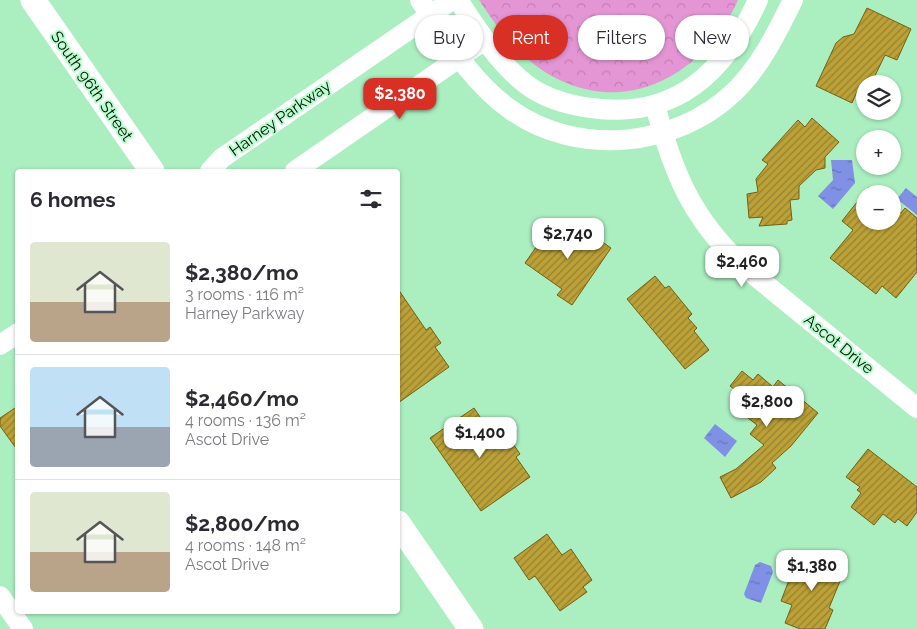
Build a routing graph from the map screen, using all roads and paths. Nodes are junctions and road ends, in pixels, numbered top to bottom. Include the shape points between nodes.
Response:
1 (33, 0) edge
2 (452, 0) edge
3 (458, 0) edge
4 (758, 0) edge
5 (793, 0) edge
6 (425, 8) edge
7 (486, 40) junction
8 (483, 42) edge
9 (457, 60) edge
10 (462, 60) edge
11 (655, 105) junction
12 (663, 134) junction
13 (151, 169) edge
14 (212, 169) edge
15 (298, 169) edge
16 (15, 335) edge
17 (0, 345) edge
18 (917, 408) edge
19 (400, 526) edge
20 (0, 596) edge
21 (23, 629) edge
22 (471, 629) edge

1 - 13 street, South 96th Street
2 - 6 street, Harney Parkway
3 - 7 street
4 - 11 street via 746,28 714,71 696,85
5 - 12 street via 772,42 754,70 734,92 712,109
6 - 14 street, Harney Parkway via 222,158
7 - 8 street
7 - 11 street via 509,70 551,99 607,110
9 - 15 street
10 - 12 street via 487,90 539,127 605,140
11 - 12 street, Ascot Drive
12 - 18 street, Ascot Drive via 688,198 719,244
16 - 17 street
19 - 22 street
20 - 21 street

